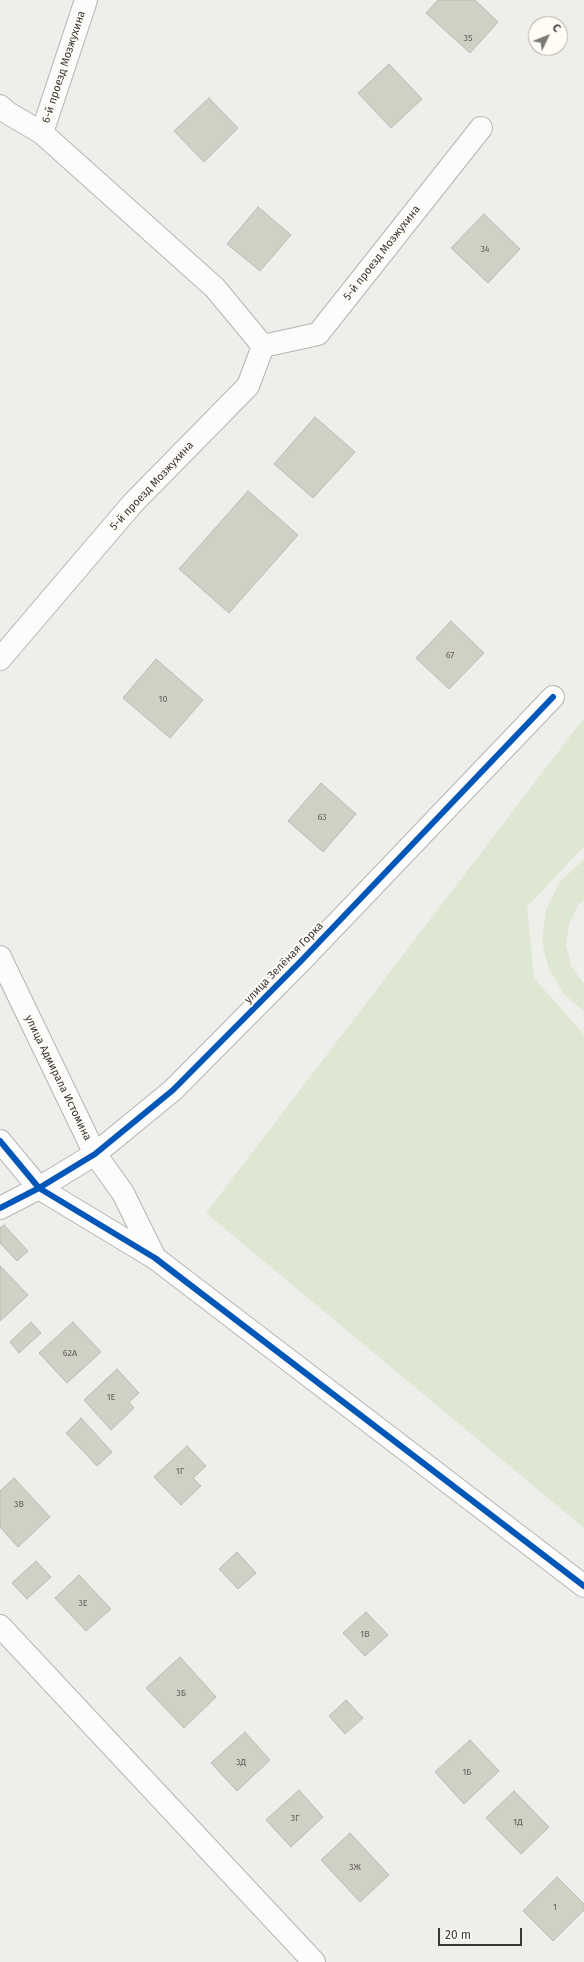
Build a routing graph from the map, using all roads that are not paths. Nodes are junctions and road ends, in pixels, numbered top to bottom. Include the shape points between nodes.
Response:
1 (86, 0) edge
2 (0, 106) edge
3 (481, 128) dead end
4 (42, 133) junction
5 (263, 346) junction
6 (0, 659) edge
7 (553, 697) dead end
8 (0, 957) edge
9 (0, 1140) edge
10 (95, 1154) junction
11 (39, 1188) junction
12 (0, 1208) edge
13 (155, 1258) junction
14 (584, 1586) edge
15 (0, 1626) edge
16 (314, 1962) edge

1 - 4 street, 6-й проезд Мозжухина
2 - 4 street
3 - 5 street, 5-й проезд Мозжухина via 318,334
4 - 5 street via 215,288
5 - 6 street, 5-й проезд Мозжухина via 248,386 133,503
7 - 10 street, улица Зелёная Горка via 296,967 173,1090
8 - 10 street, улица Адмирала Истомина
9 - 11 street
10 - 11 street, улица Зелёная Горка
10 - 13 street, улица Адмирала Истомина via 123,1193
11 - 12 street, улица Зелёная Горка
11 - 13 street
13 - 14 street
15 - 16 street

